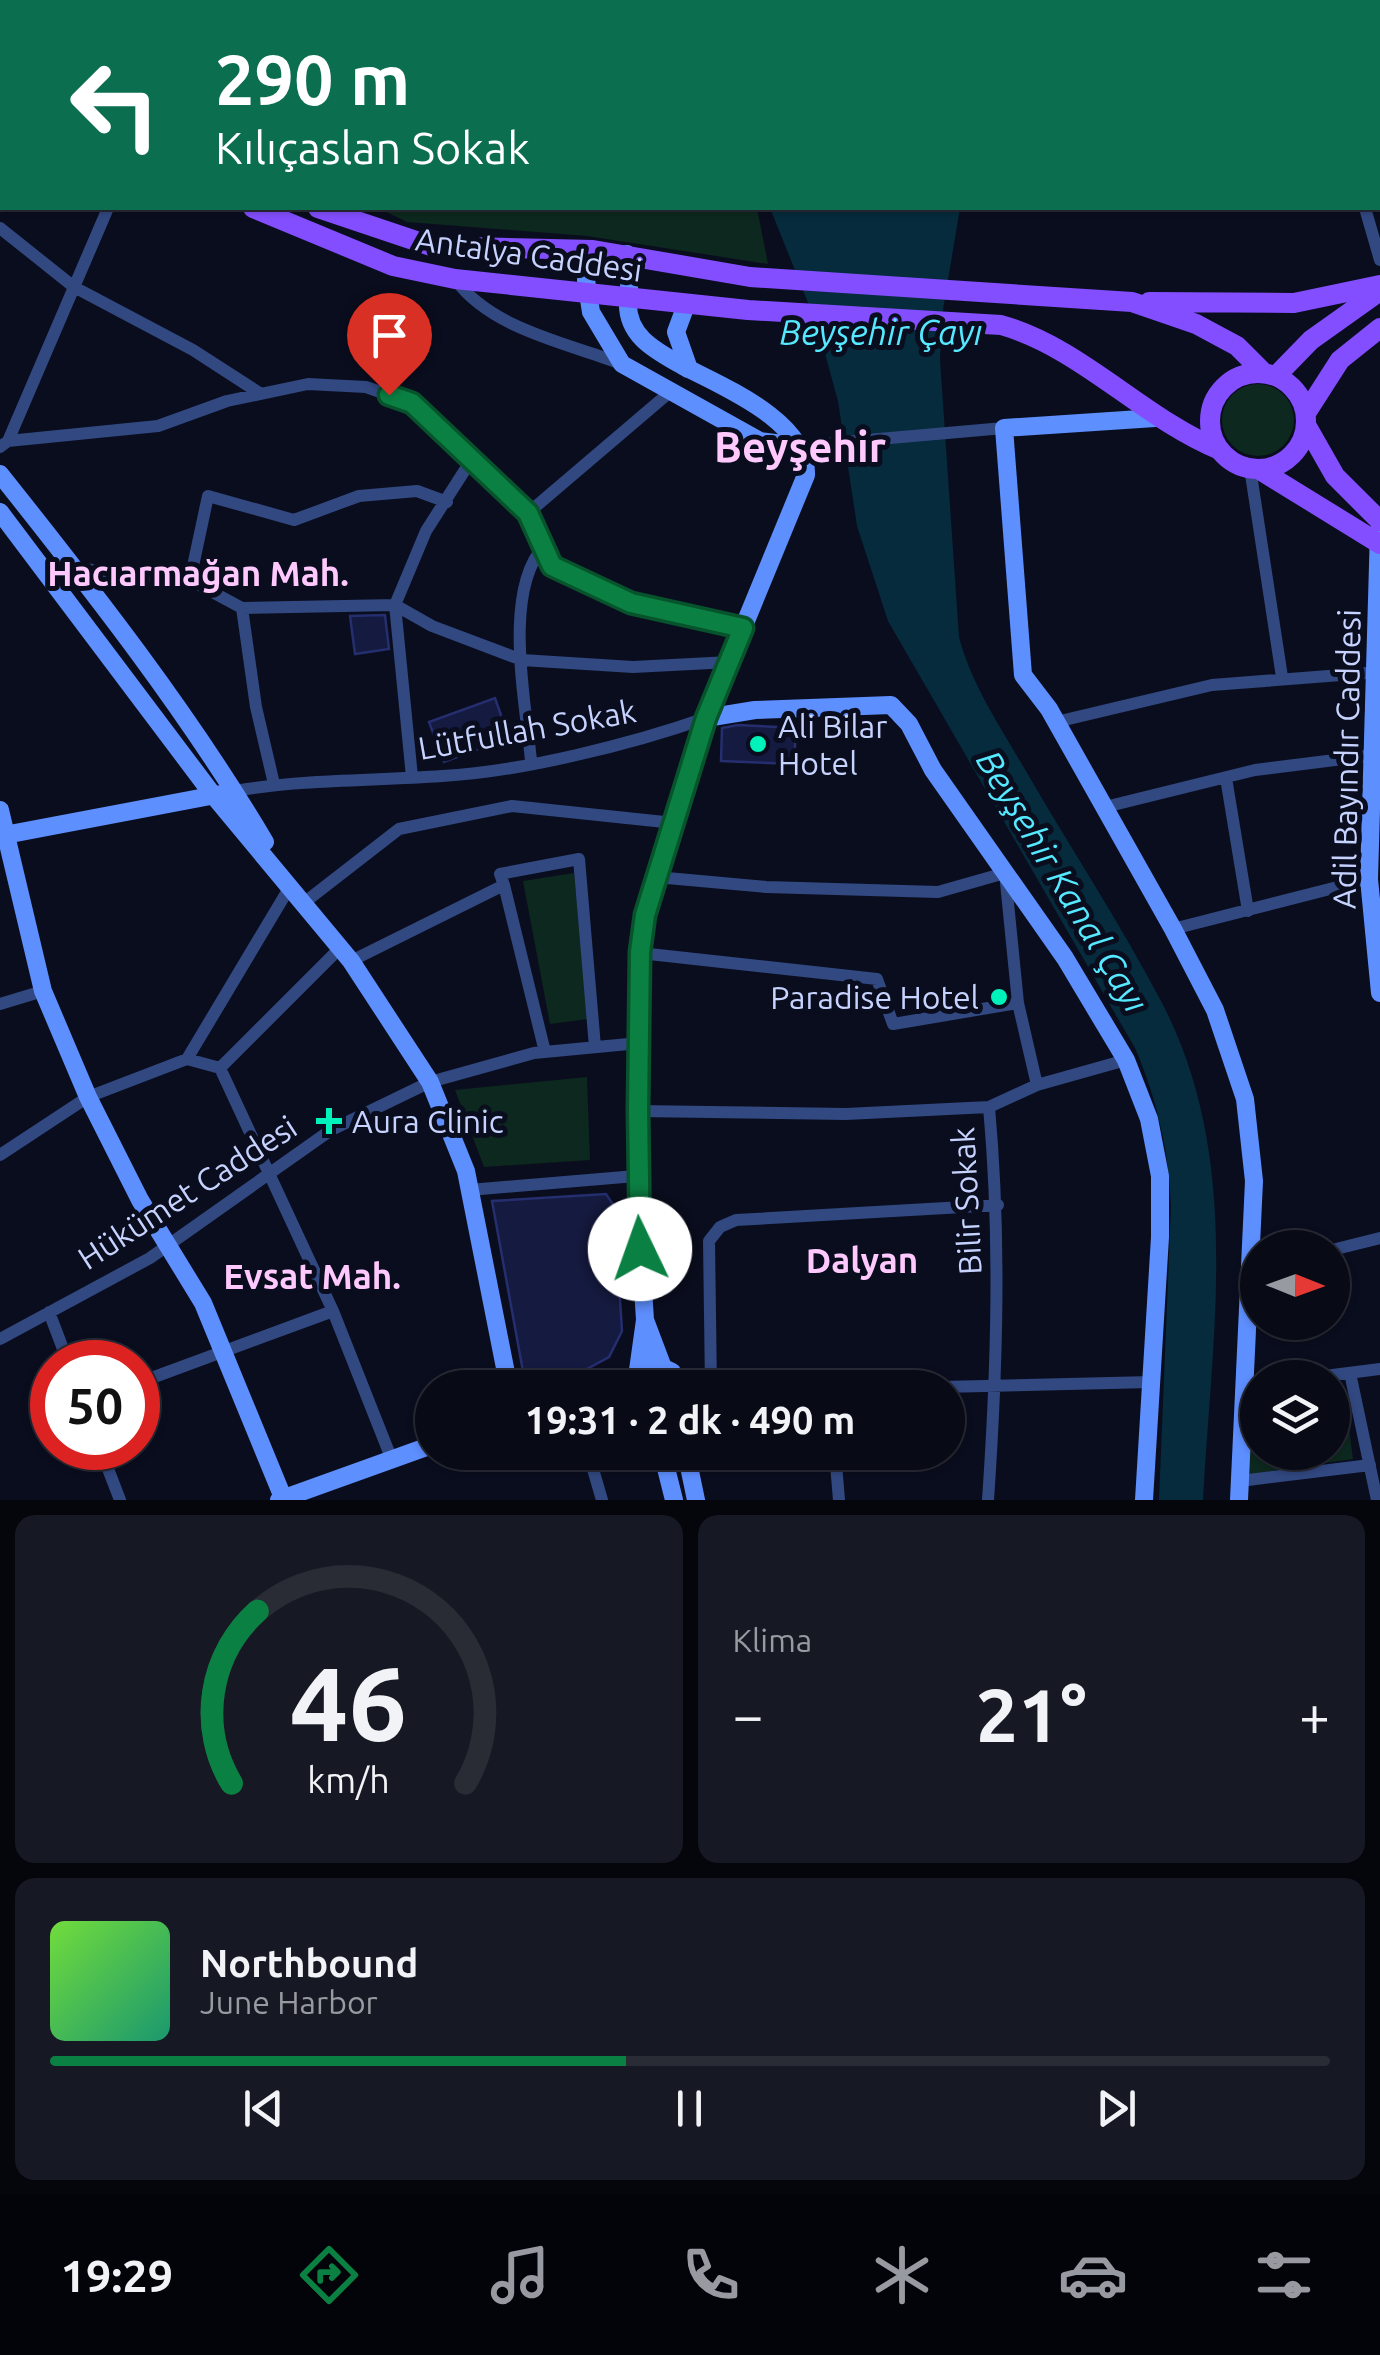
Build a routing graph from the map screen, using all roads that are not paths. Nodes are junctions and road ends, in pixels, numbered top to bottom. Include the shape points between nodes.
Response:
1 (107, 210) edge
2 (258, 210) edge
3 (324, 210) edge
4 (1366, 210) edge
5 (0, 228) edge
6 (593, 250) junction
7 (626, 254) junction
8 (1380, 260) edge
9 (455, 279) junction
10 (74, 287) junction
11 (1380, 288) edge
12 (586, 295) junction
13 (628, 300) junction
14 (1132, 302) junction
15 (686, 304) junction
16 (1380, 328) edge
17 (622, 364) junction
18 (688, 369) junction
19 (1270, 374) junction
20 (670, 392) junction
21 (261, 394) junction
22 (1155, 418) junction
23 (1306, 419) junction
24 (1004, 428) junction
25 (4, 444) edge
26 (799, 446) junction
27 (1220, 450) junction
28 (470, 462) junction
29 (1254, 469) junction
30 (0, 474) edge
31 (447, 502) junction
32 (0, 512) edge
33 (528, 513) junction
34 (1380, 533) edge
35 (544, 546) junction
36 (74, 568) junction
37 (190, 580) junction
38 (395, 604) junction
39 (242, 608) junction
40 (743, 628) junction
41 (522, 660) junction
42 (730, 662) junction
43 (1379, 672) edge
44 (1282, 677) junction
45 (706, 718) junction
46 (1056, 722) junction
47 (1375, 755) junction
48 (531, 761) junction
49 (412, 777) junction
50 (1226, 778) junction
51 (274, 784) junction
52 (235, 791) junction
53 (213, 795) junction
54 (1104, 808) junction
55 (0, 810) edge
56 (674, 822) junction
57 (3, 835) edge
58 (1005, 872) junction
59 (656, 877) junction
60 (1370, 879) junction
61 (290, 885) junction
62 (504, 886) junction
63 (304, 902) junction
64 (1248, 910) junction
65 (1376, 924) edge
66 (1173, 929) junction
67 (640, 952) junction
68 (345, 955) junction
69 (42, 992) junction
70 (1380, 993) edge
71 (1018, 1003) junction
72 (0, 1004) edge
73 (639, 1043) junction
74 (595, 1047) junction
75 (545, 1052) junction
76 (187, 1060) junction
77 (1126, 1060) junction
78 (220, 1068) junction
79 (430, 1082) junction
80 (1036, 1086) junction
81 (88, 1097) junction
82 (989, 1107) junction
83 (638, 1110) junction
84 (0, 1155) edge
85 (268, 1172) junction
86 (636, 1176) junction
87 (469, 1190) junction
88 (998, 1205) junction
89 (1254, 1230) edge
90 (1380, 1238) edge
91 (167, 1246) junction
92 (1350, 1246) edge
93 (333, 1311) junction
94 (49, 1312) junction
95 (646, 1320) junction
96 (0, 1340) edge
97 (60, 1340) edge
98 (224, 1352) junction
99 (662, 1365) junction
100 (1380, 1369) edge
101 (504, 1370) edge
102 (632, 1370) edge
103 (652, 1370) edge
104 (669, 1370) edge
105 (711, 1370) edge
106 (1350, 1373) joint
107 (160, 1375) edge
108 (1152, 1382) junction
109 (996, 1384) junction
110 (965, 1385) edge
111 (415, 1451) edge
112 (392, 1460) junction
113 (1370, 1466) junction
114 (108, 1470) edge
115 (593, 1470) edge
116 (666, 1470) edge
117 (690, 1470) edge
118 (837, 1470) edge
119 (1240, 1491) edge
120 (282, 1499) edge
121 (120, 1500) edge
122 (602, 1500) edge
123 (674, 1500) edge
124 (696, 1500) edge
125 (840, 1500) edge
126 (988, 1500) edge
127 (1144, 1500) edge
128 (1377, 1500) edge

1 - 10 street
2 - 9 main road, Antalya Caddesi via 394,266
3 - 6 main road, Antalya Caddesi via 430,246
4 - 8 street
5 - 10 street
6 - 7 main road, Antalya Caddesi
6 - 12 main road
7 - 13 main road via 633,278
7 - 14 main road, Antalya Caddesi via 750,277
9 - 12 main road, Antalya Caddesi
9 - 17 street via 488,312
10 - 21 street
10 - 25 street
11 - 14 main road via 1294,304
11 - 19 main road
12 - 13 main road, Antalya Caddesi
12 - 17 main road via 598,329
13 - 15 main road, Antalya Caddesi
13 - 18 main road via 644,343
14 - 19 main road via 1196,324 1238,346
15 - 18 main road via 676,332
15 - 22 main road, Antalya Caddesi via 1027,332
16 - 23 main road via 1340,360
17 - 20 main road
18 - 26 main road via 756,403
19 - 23 main road via 1296,390
19 - 27 main road via 1248,374 1221,390 1210,420
20 - 26 main road via 760,441
20 - 33 street
21 - 25 street via 158,426
21 - 28 street via 308,384 366,387 412,403
22 - 24 main road
22 - 27 main road, Antalya Caddesi
23 - 29 main road via 1286,461
23 - 34 main road via 1335,476
24 - 26 street
24 - 46 main road via 1022,674
26 - 40 main road via 806,475
27 - 29 main road
28 - 31 street
28 - 33 street
29 - 34 main road
29 - 44 street
30 - 36 main road
31 - 37 street via 417,491 359,496 294,520 208,496
31 - 38 street via 426,531
32 - 53 main road
33 - 35 street
34 - 43 main road, Adil Bayındır Caddesi
35 - 40 street via 552,566 631,603
35 - 41 street via 524,586
36 - 37 street
36 - 52 main road
37 - 39 street
38 - 39 street
38 - 41 street via 432,626
38 - 49 street
39 - 51 street
40 - 42 main road
41 - 42 street via 632,667
41 - 48 street
42 - 45 main road
43 - 44 street
43 - 47 main road, Adil Bayındır Caddesi
44 - 46 street
45 - 48 street, Lütfullah Sokak
45 - 56 main road
45 - 58 main road via 890,705
46 - 54 main road
47 - 50 street
47 - 60 main road, Adil Bayındır Caddesi
48 - 49 street, Lütfullah Sokak
49 - 51 street, Lütfullah Sokak
50 - 54 street
50 - 64 street
51 - 52 street, Lütfullah Sokak
52 - 53 main road
52 - 61 main road
53 - 57 main road
53 - 61 main road
54 - 66 main road
55 - 57 main road
56 - 59 main road
56 - 63 street via 512,806 399,830
57 - 69 main road
58 - 59 street via 938,892
58 - 71 street
58 - 77 main road
59 - 67 main road
60 - 64 street
60 - 65 main road, Adil Bayındır Caddesi
61 - 63 main road
61 - 76 street
62 - 68 street
62 - 74 street via 500,874 579,859
62 - 75 street
63 - 68 main road
64 - 66 street
65 - 70 main road, Adil Bayındır Caddesi
66 - 89 main road via 1214,1010 1246,1099
67 - 71 street via 877,979 893,1024
67 - 73 main road
68 - 78 street
68 - 79 main road
69 - 72 street
69 - 81 main road
71 - 80 street
73 - 74 street, Hükümet Caddesi
73 - 83 main road
74 - 75 street, Hükümet Caddesi
75 - 79 street, Hükümet Caddesi
76 - 78 street
76 - 81 street
77 - 80 street, Bilir Sokak
77 - 108 main road via 1149,1118 1160,1176
78 - 85 street
79 - 85 street, Hükümet Caddesi via 331,1130
79 - 87 main road
80 - 82 street, Bilir Sokak
81 - 84 street
81 - 91 main road
82 - 83 street via 846,1114
82 - 88 street, Bilir Sokak
83 - 86 main road
85 - 91 street, Hükümet Caddesi
85 - 93 street
86 - 87 street
86 - 95 main road
87 - 101 main road
88 - 105 street via 736,1220 720,1227 709,1241
88 - 109 street, Bilir Sokak
90 - 92 street
91 - 94 street, Hükümet Caddesi
91 - 98 main road
93 - 98 street
93 - 112 street
94 - 96 street, Hükümet Caddesi
94 - 97 street
95 - 99 main road
95 - 102 main road
98 - 107 street
98 - 120 main road
99 - 103 main road
99 - 104 main road
100 - 106 street
106 - 113 street
108 - 109 street
108 - 127 main road
109 - 110 street
109 - 126 street, Bilir Sokak
111 - 112 main road
112 - 120 main road
113 - 119 street
113 - 128 street
114 - 121 street
115 - 122 street
116 - 123 main road
117 - 124 main road
118 - 125 street

